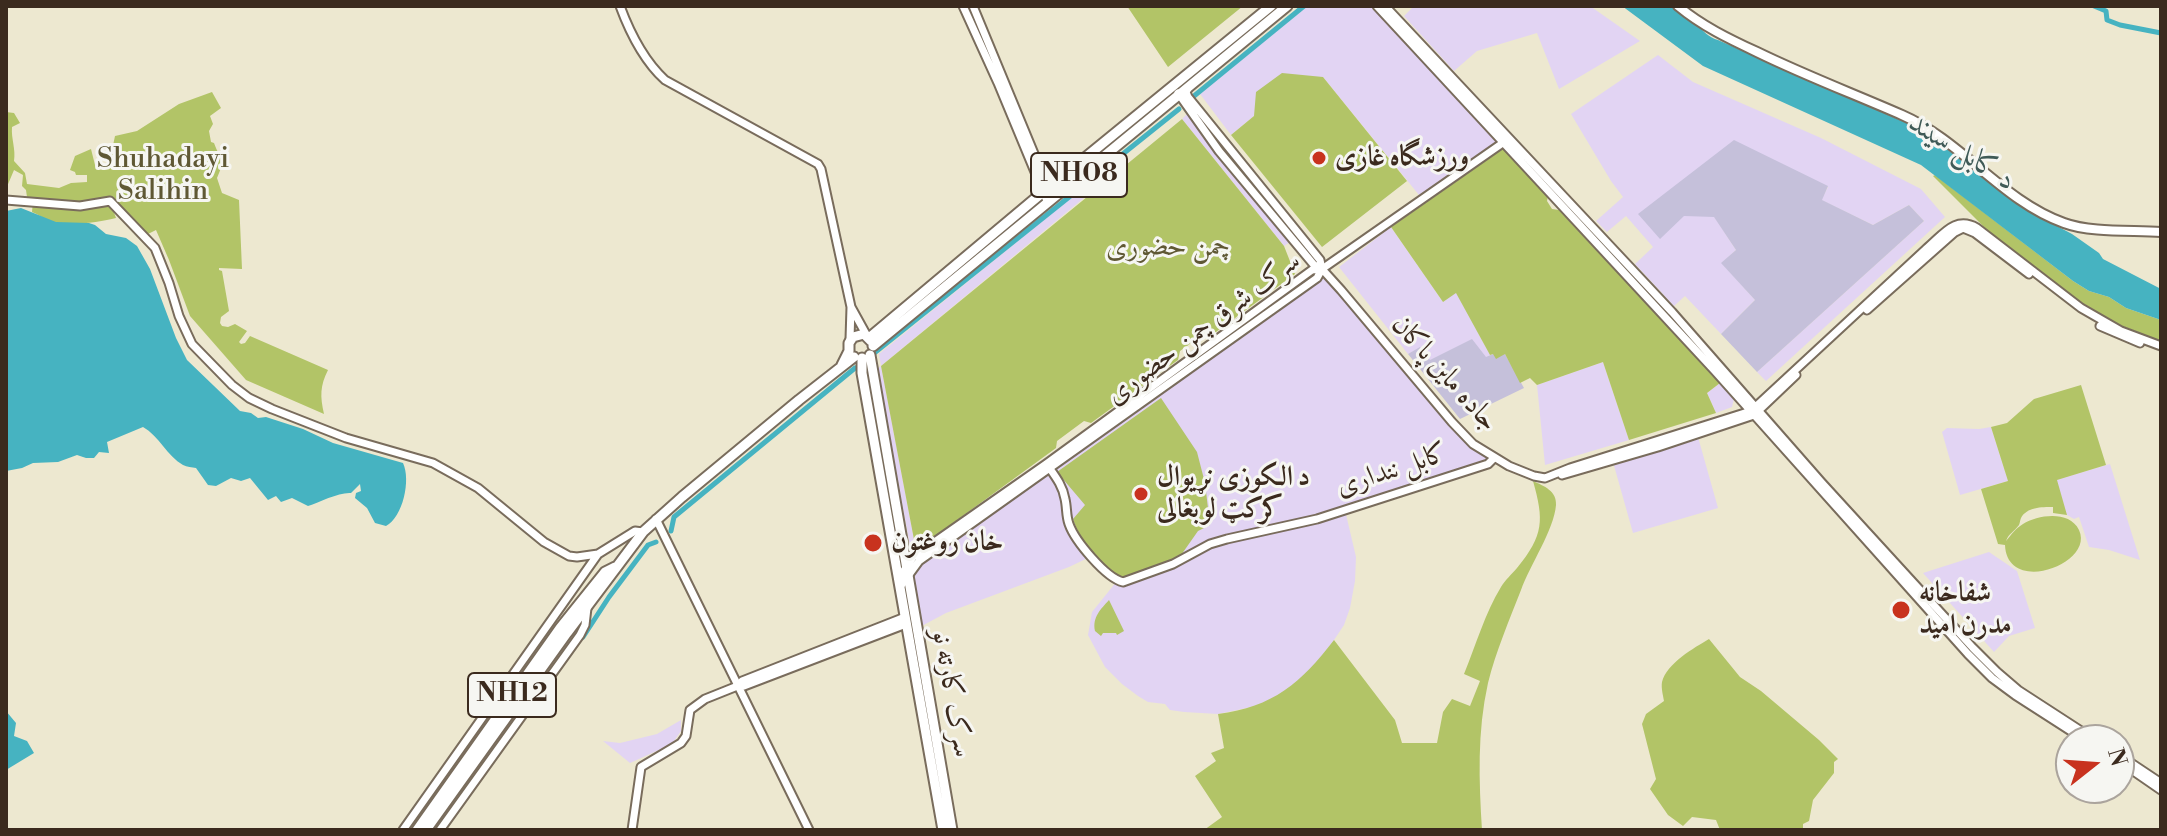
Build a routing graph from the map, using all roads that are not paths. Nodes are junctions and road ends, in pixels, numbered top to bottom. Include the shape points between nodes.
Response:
1 (620, 6) edge
2 (963, 6) edge
3 (973, 6) edge
4 (1271, 6) edge
5 (1287, 6) edge
6 (1377, 6) edge
7 (1385, 6) edge
8 (1678, 6) edge
9 (1209, 56) junction
10 (1219, 61) junction
11 (1190, 84) junction
12 (1169, 88) junction
13 (1179, 94) junction
14 (1507, 140) junction
15 (1048, 194) junction
16 (6, 200) edge
17 (2161, 232) edge
18 (1322, 269) junction
19 (851, 307) junction
20 (850, 340) junction
21 (2161, 348) edge
22 (864, 349) junction
23 (1755, 411) junction
24 (1494, 458) junction
25 (1048, 466) junction
26 (656, 519) junction
27 (643, 532) junction
28 (598, 554) junction
29 (907, 564) junction
30 (615, 567) junction
31 (902, 580) junction
32 (587, 606) junction
33 (905, 621) junction
34 (740, 685) junction
35 (2060, 724) edge
36 (2070, 724) edge
37 (469, 764) junction
38 (2135, 768) edge
39 (2135, 770) edge
40 (2161, 783) edge
41 (2161, 790) edge
42 (403, 830) edge
43 (417, 830) edge
44 (426, 830) edge
45 (440, 830) edge
46 (632, 830) edge
47 (809, 830) edge
48 (943, 830) edge
49 (952, 830) edge

1 - 19 main road via 639,48 665,80 818,164
2 - 15 main road
3 - 15 main road
4 - 9 highway, NH08
5 - 10 highway, NH08
6 - 14 main road
7 - 14 main road
8 - 17 main road via 1746,47 1911,120 2052,218 2084,227
9 - 10 highway
9 - 12 highway, NH08
10 - 11 highway, NH08
11 - 13 highway, NH08
11 - 18 main road via 1188,97
12 - 13 main road
12 - 15 highway, NH08
13 - 15 highway, NH08
13 - 18 main road via 1229,162
14 - 18 main road, سرک شرق چمن حضوری
14 - 23 main road
15 - 22 highway, NH08
16 - 28 main road via 80,206 110,201 155,248 192,344 249,398 346,438 433,463 478,488 559,552 577,557
18 - 24 main road, جاده ماین پاکان via 1452,422
18 - 25 main road, سرک شرق چمن حضوری via 1312,270
19 - 20 main road
19 - 22 main road
20 - 22 highway
20 - 22 highway via 856,335
21 - 23 main road via 2098,324 1963,228
21 - 23 main road, جاده ماین پاکان via 2100,320 1966,222 1952,226 1926,249
22 - 26 highway, NH12
22 - 29 highway, سرک کارته نو
22 - 31 highway, سرک کارته نو via 862,373 877,465
23 - 24 main road, جاده ماین پاکان via 1643,451 1545,478
23 - 35 main road via 1968,654 1992,678
23 - 36 main road via 1997,672
24 - 25 main road, کابل ننداری via 1317,519 1210,544 1123,582 1103,569 1072,530 1065,495
25 - 29 main road, سرک شرق چمن حضوری
25 - 31 main road, سرک شرق چمن حضوری via 919,561
26 - 27 highway, NH12
26 - 34 main road
27 - 28 main road via 635,531
27 - 30 highway, NH12
28 - 42 main road
29 - 31 highway, سرک کارته نو
30 - 32 highway, NH12
30 - 37 highway, NH12 via 605,572 560,628
31 - 33 highway, سرک کارته نو
31 - 49 highway, سرک کارته نو
32 - 37 highway, NH12
32 - 45 main road via 580,635
33 - 34 main road
33 - 48 highway, سرک کارته نو
34 - 46 main road via 690,710 681,743 641,767
34 - 47 main road
37 - 43 highway, NH12
37 - 44 highway, NH12
38 - 40 main road
39 - 41 main road

